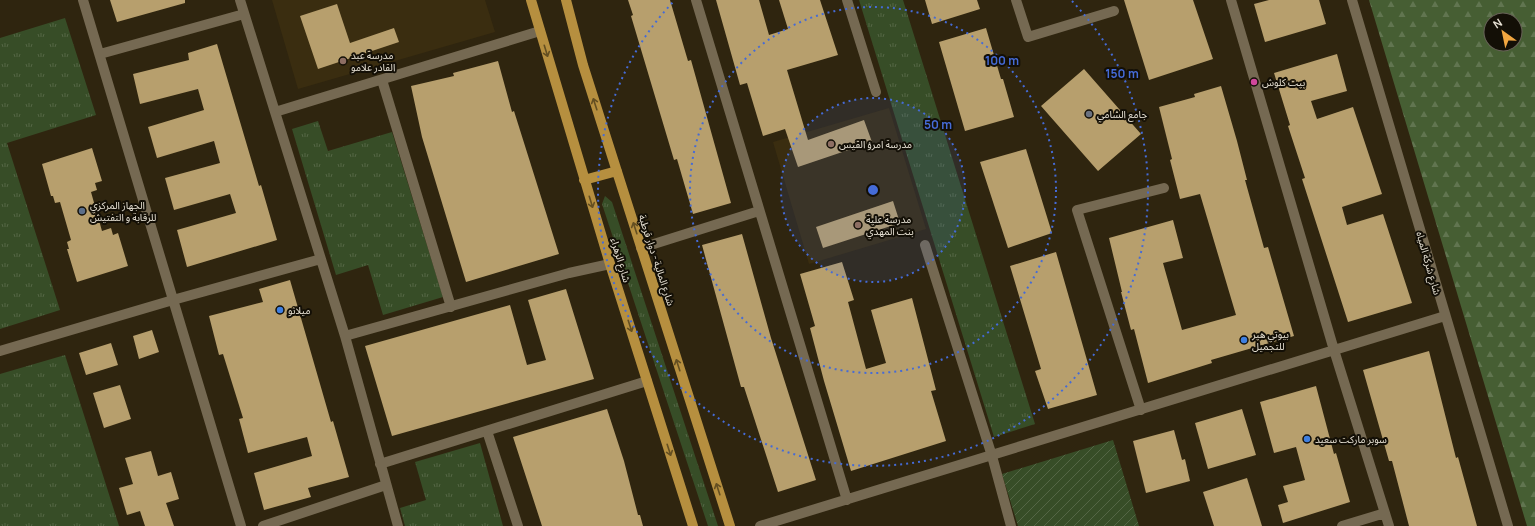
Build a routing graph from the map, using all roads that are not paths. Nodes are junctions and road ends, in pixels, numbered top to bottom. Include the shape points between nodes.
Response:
1 (83, 0) edge
2 (240, 0) edge
3 (531, 0) edge
4 (566, 0) edge
5 (696, 0) edge
6 (847, 0) edge
7 (1016, 0) edge
8 (1231, 0) edge
9 (1352, 0) edge
10 (1114, 11) dead end
11 (244, 14) junction
12 (540, 31) junction
13 (100, 54) junction
14 (382, 80) junction
15 (876, 92) dead end
16 (275, 112) junction
17 (616, 171) junction
18 (584, 180) junction
19 (1164, 188) dead end
20 (760, 211) junction
21 (925, 245) dead end
22 (641, 248) junction
23 (321, 259) junction
24 (610, 264) junction
25 (173, 300) junction
26 (451, 307) junction
27 (1445, 316) junction
28 (345, 336) junction
29 (1334, 350) junction
30 (0, 352) edge
31 (647, 381) junction
32 (1141, 410) junction
33 (487, 431) junction
34 (992, 456) junction
35 (380, 464) junction
36 (386, 485) junction
37 (847, 500) junction
38 (1385, 513) junction
39 (241, 526) edge
40 (263, 526) edge
41 (398, 526) edge
42 (518, 526) edge
43 (693, 526) edge
44 (730, 526) edge
45 (760, 526) edge
46 (1011, 526) edge
47 (1342, 526) edge
48 (1389, 526) edge
49 (1508, 526) edge

1 - 13 street
2 - 11 street
3 - 12 main road, شارع الزهراء
17 -> 4 main road, شارع المالية - دوار قرطبة
5 - 20 street
6 - 15 street
7 - 10 street via 1028,37
8 - 29 street
9 - 27 street, شارع شركة المياه
11 - 13 street
11 - 16 street
12 - 14 street
12 -> 18 main road, شارع الزهراء
13 - 25 street
14 - 16 street
14 - 26 street
16 - 23 street
17 - 18 main road
22 -> 17 main road, شارع المالية - دوار قرطبة
18 -> 24 main road, شارع الزهراء
19 - 32 street via 1077,210
20 - 22 street
20 - 37 street
21 - 34 street
44 -> 22 main road, شارع المالية - دوار قرطبة
23 - 25 street
23 - 28 street
24 - 26 street
24 -> 31 main road, شارع الزهراء
25 - 30 street
25 - 39 street
26 - 28 street
27 - 29 street
27 - 49 street, شارع شركة المياه
28 - 35 street
29 - 32 street
29 - 38 street
31 - 33 street
31 -> 43 main road, شارع الزهراء
32 - 34 street
33 - 35 street
33 - 42 street
34 - 37 street
34 - 46 street
35 - 36 street
36 - 40 street
36 - 41 street
37 - 45 street
38 - 47 street
38 - 48 street

